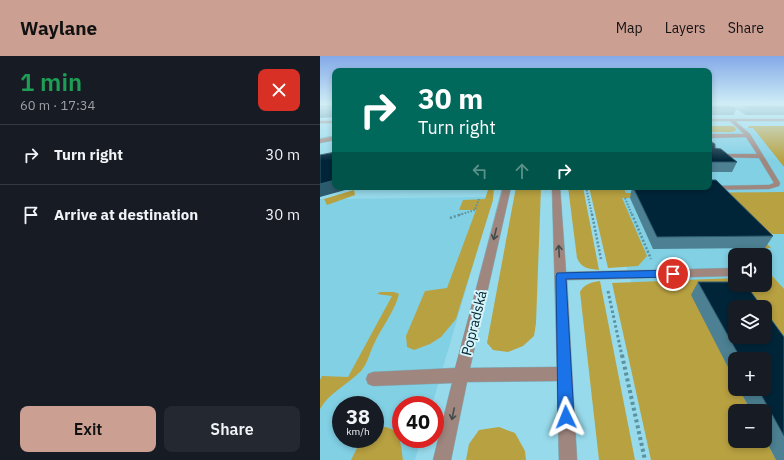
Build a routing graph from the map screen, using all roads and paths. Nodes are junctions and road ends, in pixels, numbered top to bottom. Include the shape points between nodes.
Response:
1 (735, 123) edge
2 (712, 136) edge
3 (748, 136) junction
4 (332, 139) edge
5 (320, 141) edge
6 (714, 156) edge
7 (760, 156) junction
8 (712, 188) edge
9 (506, 190) edge
10 (556, 190) edge
11 (587, 190) edge
12 (625, 198) dead end
13 (480, 199) dead end
14 (450, 218) dead end
15 (728, 272) edge
16 (658, 274) junction
17 (605, 275) junction
18 (561, 276) junction
19 (564, 374) junction
20 (461, 375) junction
21 (373, 379) dead end
22 (442, 460) edge
23 (568, 460) edge
24 (645, 460) edge

1 - 3 street
2 - 3 street
3 - 7 street
4 - 5 street
6 - 7 street
7 - 8 street via 777,185
9 -> 20 street, Popradská
18 -> 10 street
11 - 17 path
12 - 16 path
13 - 14 path via 475,210
15 - 16 street
16 - 17 street
17 - 18 street
17 - 24 path
18 - 19 street
19 - 20 street
19 - 23 street
20 - 21 street
20 -> 22 street, Popradská

